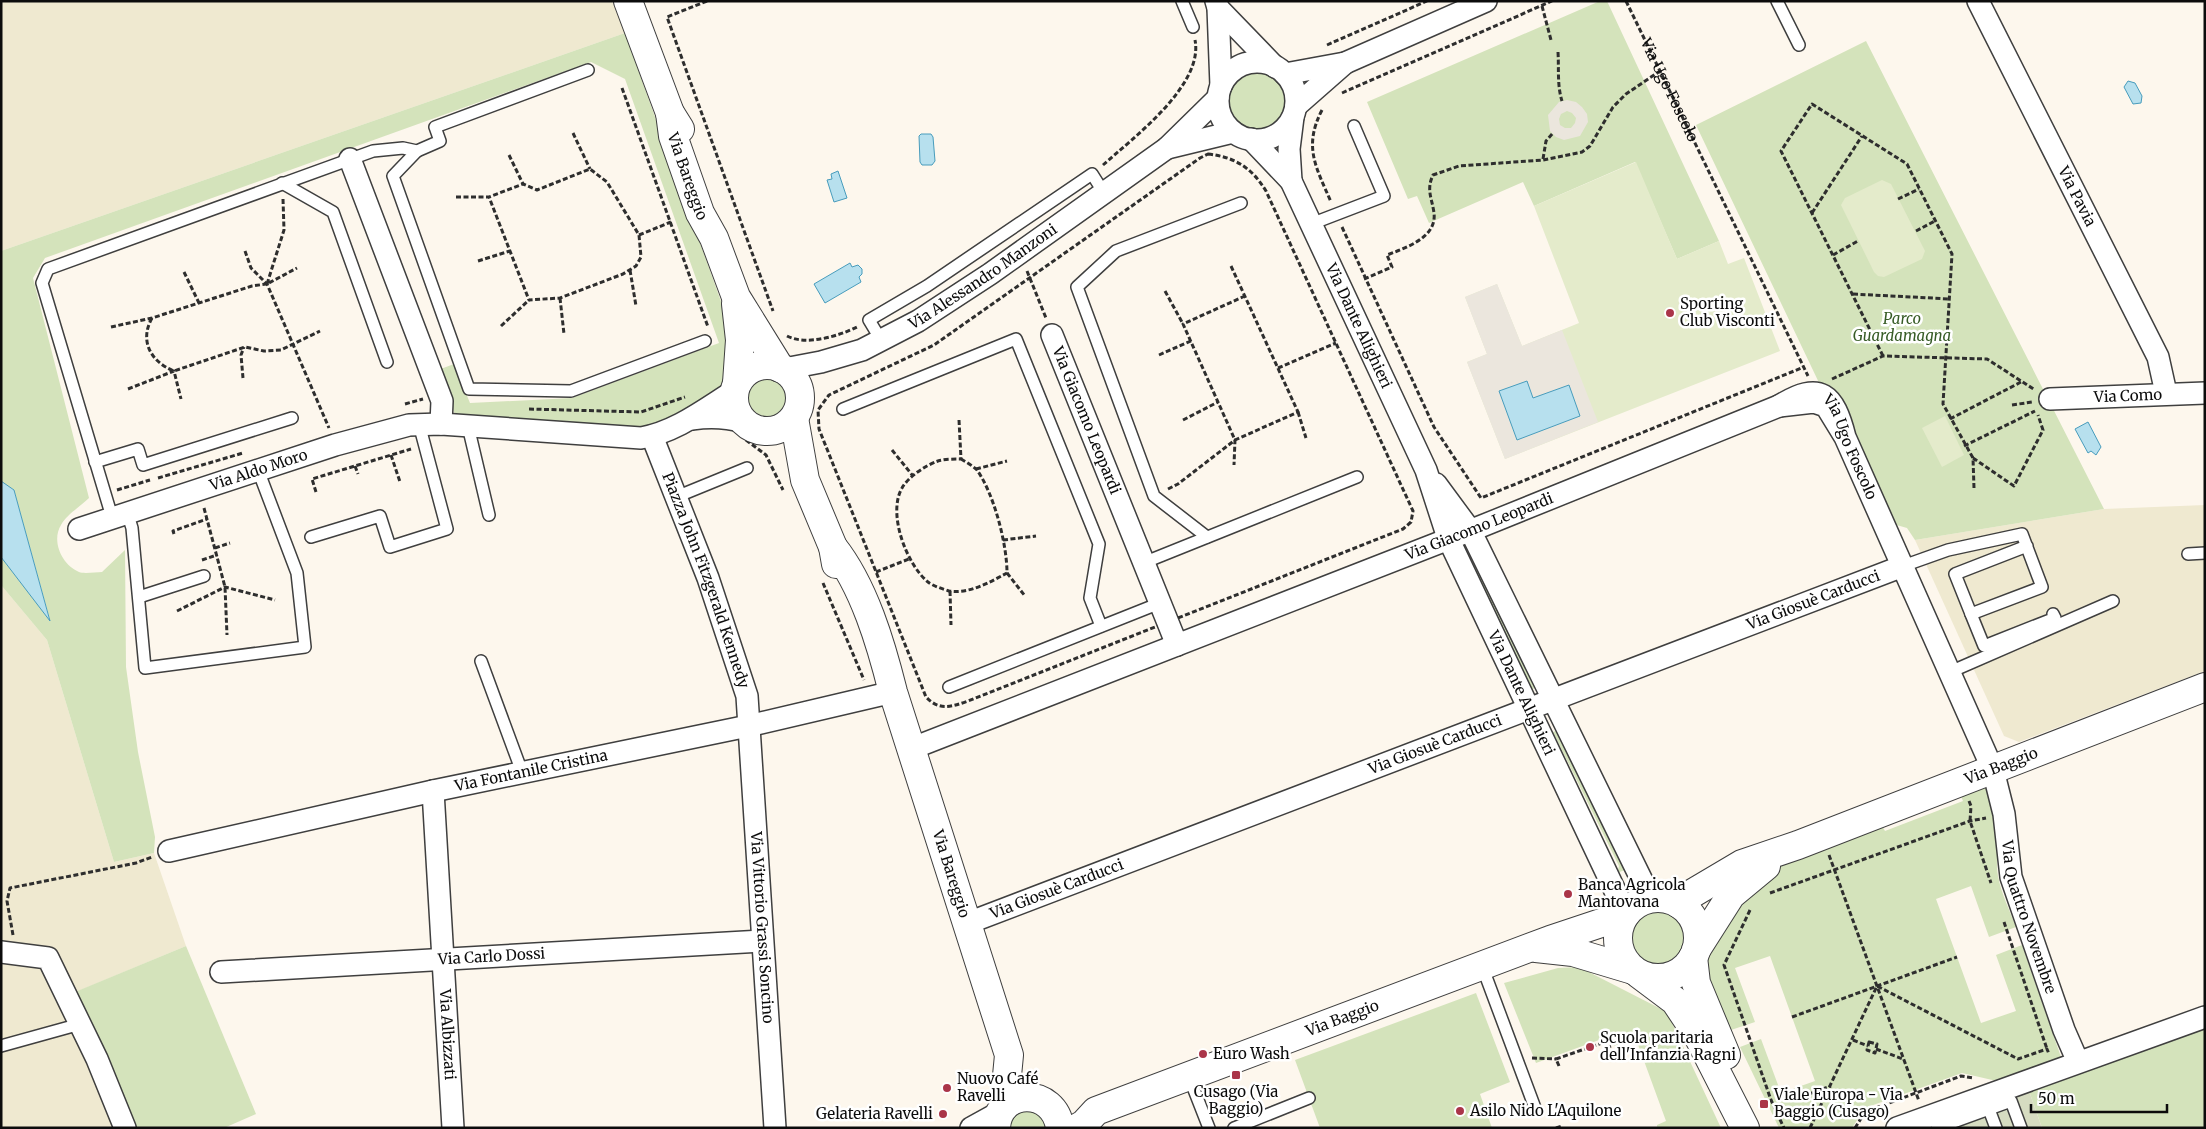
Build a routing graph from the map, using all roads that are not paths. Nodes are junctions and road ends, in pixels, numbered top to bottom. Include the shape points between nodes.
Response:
1 (628, 1) edge
2 (1182, 1) edge
3 (1486, 1) edge
4 (1776, 1) edge
5 (1978, 1) edge
6 (1217, 5) edge
7 (1193, 27) road end
8 (1799, 45) dead end
9 (1346, 63) junction
10 (588, 70) dead end
11 (1280, 70) junction
12 (1220, 92) junction
13 (1294, 111) junction
14 (1354, 126) dead end
15 (1242, 136) junction
16 (1167, 148) junction
17 (417, 151) junction
18 (350, 159) junction
19 (1291, 181) junction
20 (282, 183) junction
21 (1104, 193) junction
22 (1241, 203) dead end
23 (1311, 224) junction
24 (736, 297) junction
25 (1052, 335) road end
26 (707, 336) road end
27 (881, 340) junction
28 (387, 362) dead end
29 (782, 368) junction
30 (736, 387) junction
31 (1815, 389) joint
32 (2166, 393) junction
33 (2205, 393) edge
34 (2050, 399) road end
35 (1779, 406) junction
36 (843, 409) dead end
37 (292, 418) dead end
38 (794, 418) junction
39 (687, 420) junction
40 (414, 424) junction
41 (442, 424) junction
42 (468, 426) junction
43 (748, 430) junction
44 (658, 434) junction
45 (1845, 437) junction
46 (95, 462) junction
47 (747, 468) dead end
48 (258, 470) junction
49 (1426, 470) junction
50 (1357, 477) dead end
51 (795, 486) junction
52 (676, 497) junction
53 (119, 514) junction
54 (489, 516) dead end
55 (79, 529) dead end
56 (1470, 530) junction
57 (311, 537) dead end
58 (1207, 537) junction
59 (1448, 538) junction
60 (1990, 541) junction
61 (2027, 546) junction
62 (2205, 553) edge
63 (2188, 554) dead end
64 (1997, 558) junction
65 (1143, 563) junction
66 (1903, 566) junction
67 (204, 576) dead end
68 (139, 597) junction
69 (2113, 602) dead end
70 (1160, 603) junction
71 (1971, 614) junction
72 (2053, 614) dead end
73 (1101, 626) junction
74 (1176, 645) junction
75 (481, 661) dead end
76 (1950, 672) junction
77 (949, 687) dead end
78 (2205, 688) edge
79 (1554, 700) junction
80 (888, 702) junction
81 (1530, 709) junction
82 (748, 726) junction
83 (913, 748) junction
84 (1994, 770) junction
85 (522, 772) junction
86 (433, 791) junction
87 (1810, 841) junction
88 (169, 850) road end
89 (1650, 898) junction
90 (1679, 904) junction
91 (1625, 914) junction
92 (968, 923) junction
93 (762, 941) junction
94 (1534, 947) junction
95 (9, 953) edge
96 (1695, 954) junction
97 (442, 961) junction
98 (1482, 966) junction
99 (221, 972) dead end
100 (1635, 972) junction
101 (2205, 1017) edge
102 (84, 1023) junction
103 (1, 1046) edge
104 (1009, 1055) junction
105 (2078, 1062) junction
106 (1189, 1077) junction
107 (1309, 1098) dead end
108 (1045, 1102) junction
109 (1987, 1102) junction
110 (1535, 1108) dead end
111 (1000, 1116) edge
112 (1086, 1120) edge
113 (1931, 1123) edge
114 (125, 1128) edge
115 (453, 1128) edge
116 (775, 1128) edge
117 (971, 1128) edge
118 (1060, 1128) edge
119 (1209, 1128) edge
120 (1234, 1128) edge
121 (1745, 1128) edge
122 (1763, 1128) edge
123 (1897, 1128) edge
124 (1996, 1128) edge
125 (2021, 1128) edge

1 - 24 street, Via Bareggio via 670,113 673,136 700,213 714,238
2 - 7 lane
3 - 9 street
4 - 8 lane
5 - 32 street, Via Pavia via 2158,357
6 - 11 street
6 - 12 street
9 - 11 street
9 - 13 street
10 - 17 lane via 435,127 440,141
11 - 12 street via 1263,63 1238,67 1228,75
11 - 13 street via 1294,89
12 - 15 street via 1222,117
12 - 16 street, Via Alessandro Manzoni
13 - 15 street via 1283,131 1275,135 1268,138
13 - 19 street, Via Dante Alighieri via 1289,150
14 - 23 lane via 1384,196
15 - 16 street, Via Alessandro Manzoni
15 - 19 street, Via Dante Alighieri
16 - 21 street, Via Alessandro Manzoni
17 - 18 lane via 387,148
17 - 26 lane via 393,176 470,389 571,391
18 - 20 lane
18 - 41 street via 442,401
19 - 23 street, Via Dante Alighieri
20 - 28 lane via 333,212
20 - 46 lane via 48,269 42,283
21 - 27 street, Via Alessandro Manzoni via 918,321
21 - 27 lane via 1092,174 927,286 869,320
22 - 58 lane via 1116,251 1077,287 1154,496
23 - 49 street, Via Dante Alighieri
24 - 29 street, Via Bareggio
24 - 30 street, Via Bareggio via 740,340
25 - 65 street, Via Giacomo Leopardi
27 - 29 street, Via Alessandro Manzoni via 862,350 821,362
29 - 30 street via 766,364 757,366 749,370
29 - 38 street, Via Bareggio via 797,382 800,391 801,400
30 - 39 street
30 - 43 street, Via Bareggio via 735,408
31 - 35 street, Via Giacomo Leopardi
31 - 45 street, Via Ugo Foscolo via 1831,400
32 - 33 street, Via Como
32 - 34 street, Via Como
35 - 45 street, Via Giacomo Leopardi via 1814,402 1826,406
35 - 56 street, Via Giacomo Leopardi
36 - 73 lane via 1016,339 1098,544 1090,598
37 - 46 lane via 143,465 138,449
38 - 43 street via 778,430
38 - 51 street, Via Bareggio
39 - 43 street via 727,417
39 - 44 street, Via Aldo Moro
40 - 41 street, Via Aldo Moro
40 - 48 street, Via Aldo Moro
40 - 57 lane via 447,530 390,547 380,516
41 - 42 street, Via Aldo Moro
42 - 44 street, Via Aldo Moro via 641,438
42 - 54 lane
43 - 51 street, Via Bareggio
44 - 52 street, Piazza John Fitzgerald Kennedy
45 - 66 street, Via Ugo Foscolo
46 - 53 lane
47 - 52 lane
48 - 53 street, Via Aldo Moro
48 - 68 lane via 297,573 305,647 145,668
49 - 56 street, Via Dante Alighieri
49 - 59 street, Via Dante Alighieri
50 - 58 lane
51 - 80 street, Via Bareggio via 846,564 882,646
52 - 82 street, Piazza John Fitzgerald Kennedy via 708,578 748,696
53 - 55 street, Via Aldo Moro
53 - 68 lane via 132,528
56 - 59 street, Via Giacomo Leopardi
56 - 79 street, Via Dante Alighieri
58 - 65 lane
59 - 74 street, Via Giacomo Leopardi
59 - 81 street, Via Dante Alighieri
60 - 61 lane via 2022,534
60 - 64 lane
60 - 66 lane via 1948,550
61 - 64 lane
61 - 71 lane via 2042,587
62 - 63 lane
64 - 71 lane via 1955,574
65 - 70 street, Via Giacomo Leopardi
66 - 76 street, Via Ugo Foscolo
66 - 79 street, Via Giosuè Carducci
67 - 68 lane
69 - 76 lane
70 - 73 lane
70 - 74 street, Via Giacomo Leopardi
71 - 72 lane via 1984,646 2055,618
73 - 77 lane
74 - 83 street, Via Giacomo Leopardi
75 - 85 lane
76 - 84 street, Via Ugo Foscolo
78 - 84 street, Via Baggio
79 - 81 street, Via Giosuè Carducci
79 - 89 street, Via Dante Alighieri
80 - 82 street, Via Fontanile Cristina
80 - 83 street, Via Bareggio
81 - 91 street, Via Dante Alighieri
81 - 92 street, Via Giosuè Carducci
82 - 85 street, Via Fontanile Cristina
82 - 93 street, Via Vittorio Grassi Soncino
83 - 92 street, Via Bareggio
84 - 87 street, Via Baggio
84 - 105 street, Via Quattro Novembre via 2004,814 2011,877
85 - 86 street, Via Fontanile Cristina
86 - 88 street, Via Fontanile Cristina
86 - 97 street, Via Albizzati
87 - 90 street, Via Baggio via 1742,864
87 - 96 street, Via Baggio via 1758,870 1731,895
89 - 90 street
89 - 91 street
90 - 96 street via 1695,923 1698,935
91 - 94 street, Via Baggio
91 - 100 street via 1617,940 1623,959
92 - 104 street, Via Bareggio
93 - 97 street, Via Carlo Dossi
93 - 116 street, Via Vittorio Grassi Soncino
94 - 98 street, Via Baggio
94 - 100 street, Via Baggio via 1573,952
95 - 102 street via 48,958
96 - 100 street via 1684,969 1671,976 1657,978
96 - 122 street via 1696,983 1720,1043
97 - 99 street, Via Carlo Dossi
97 - 115 street, Via Albizzati
98 - 106 street, Via Baggio
98 - 110 lane
100 - 121 street via 1675,1001 1697,1034
101 - 105 street
102 - 103 lane
102 - 114 street
104 - 108 street, Via Bareggio via 1024,1067
104 - 111 street, Via Bareggio
105 - 109 street
106 - 112 street, Via Baggio
106 - 119 lane
107 - 120 lane
108 - 111 street, Via Baggio via 1023,1097 1012,1100
108 - 112 street, Via Baggio
108 - 118 street, Via Bareggio via 1056,1113
109 - 113 street
109 - 124 lane
109 - 125 lane via 2012,1101
111 - 117 street
113 - 123 street

